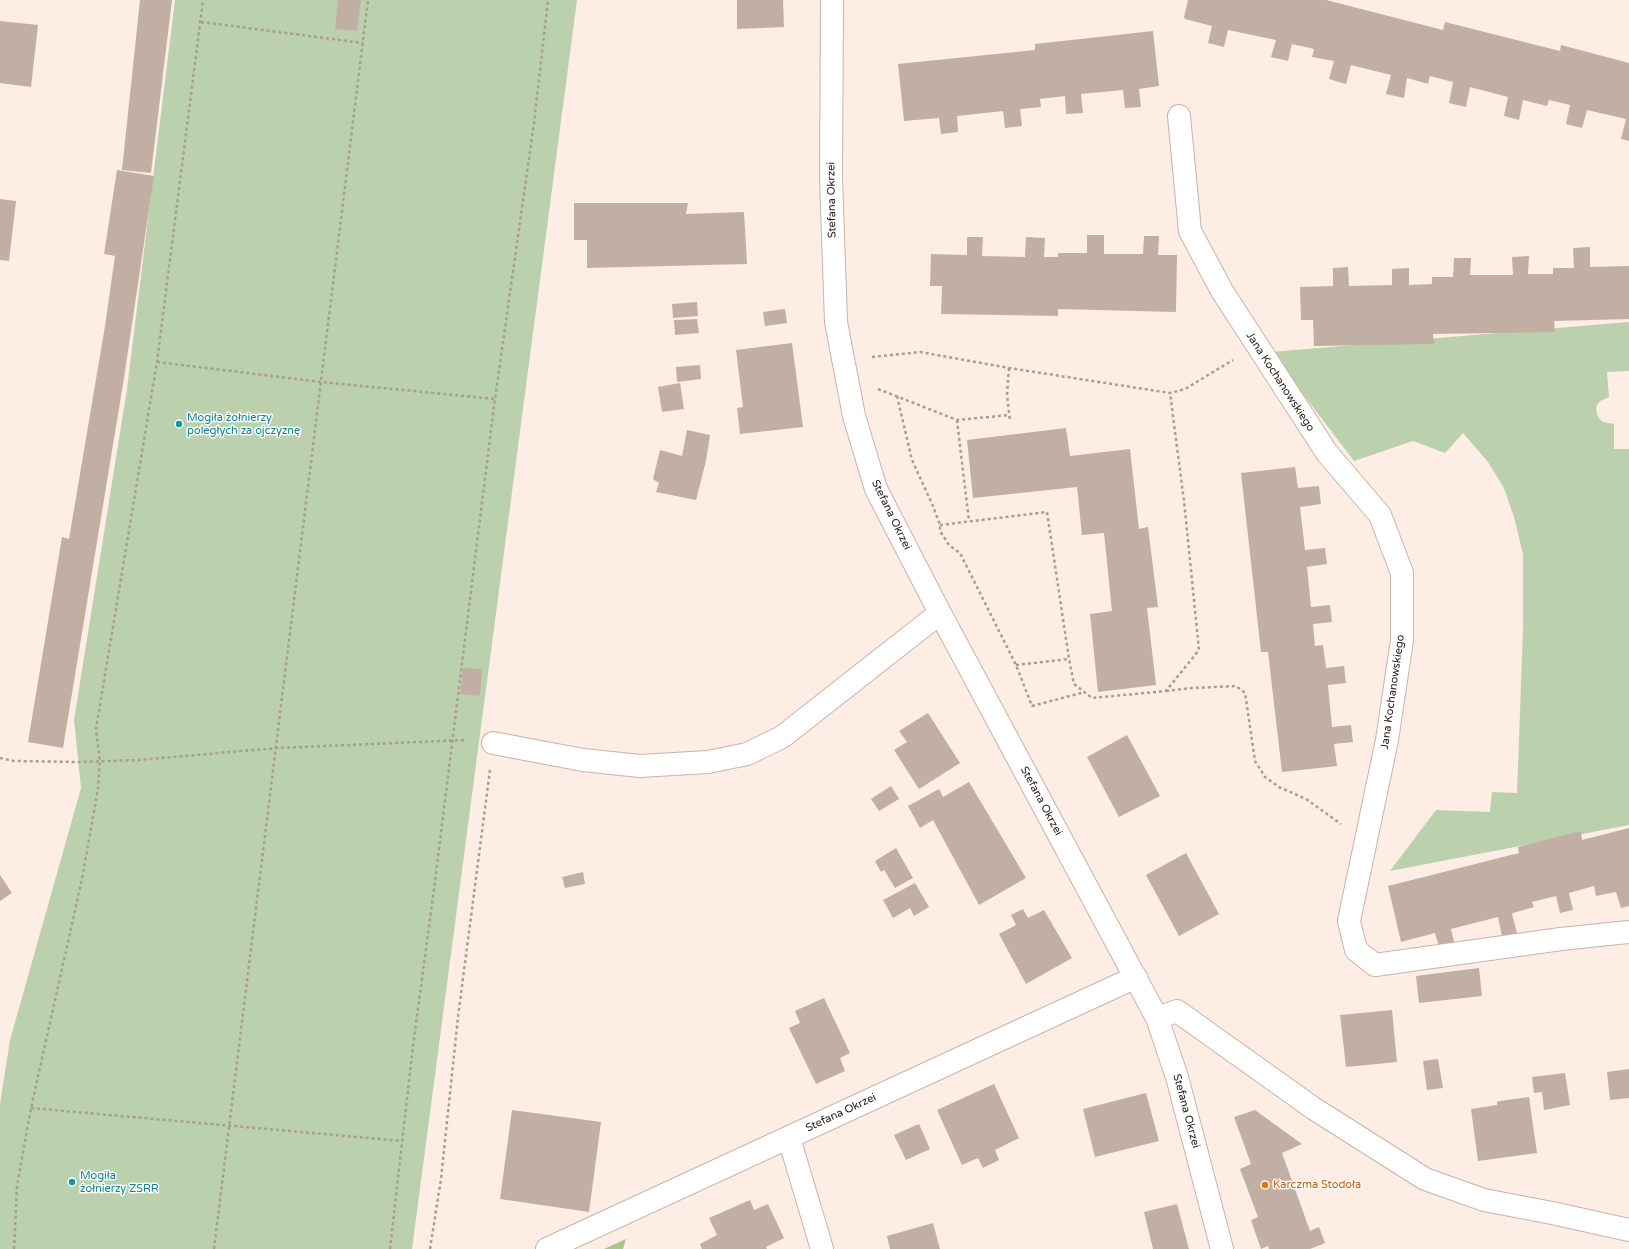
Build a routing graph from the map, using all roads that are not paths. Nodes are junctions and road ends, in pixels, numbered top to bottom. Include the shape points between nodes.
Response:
1 (832, 0) edge
2 (1179, 116) dead end
3 (940, 613) junction
4 (493, 743) road end
5 (1629, 932) edge
6 (1136, 977) junction
7 (1157, 1018) junction
8 (789, 1138) junction
9 (1629, 1230) edge
10 (547, 1249) edge
11 (822, 1249) edge
12 (1222, 1249) edge

1 - 3 street, Stefana Okrzei via 831,177 836,322 854,416 876,489
2 - 5 street, Jana Kochanowskiego via 1190,231 1222,291 1327,453 1380,515 1402,573 1402,640 1387,740 1349,921 1356,950 1375,965
3 - 4 street via 782,737 747,754 708,762 640,766 583,760
3 - 6 street, Stefana Okrzei
6 - 7 street, Stefana Okrzei
6 - 8 street, Stefana Okrzei
7 - 9 street via 1177,1011 1313,1108 1425,1179 1484,1200
7 - 12 street, Stefana Okrzei via 1177,1076
8 - 10 street, Stefana Okrzei
8 - 11 street

